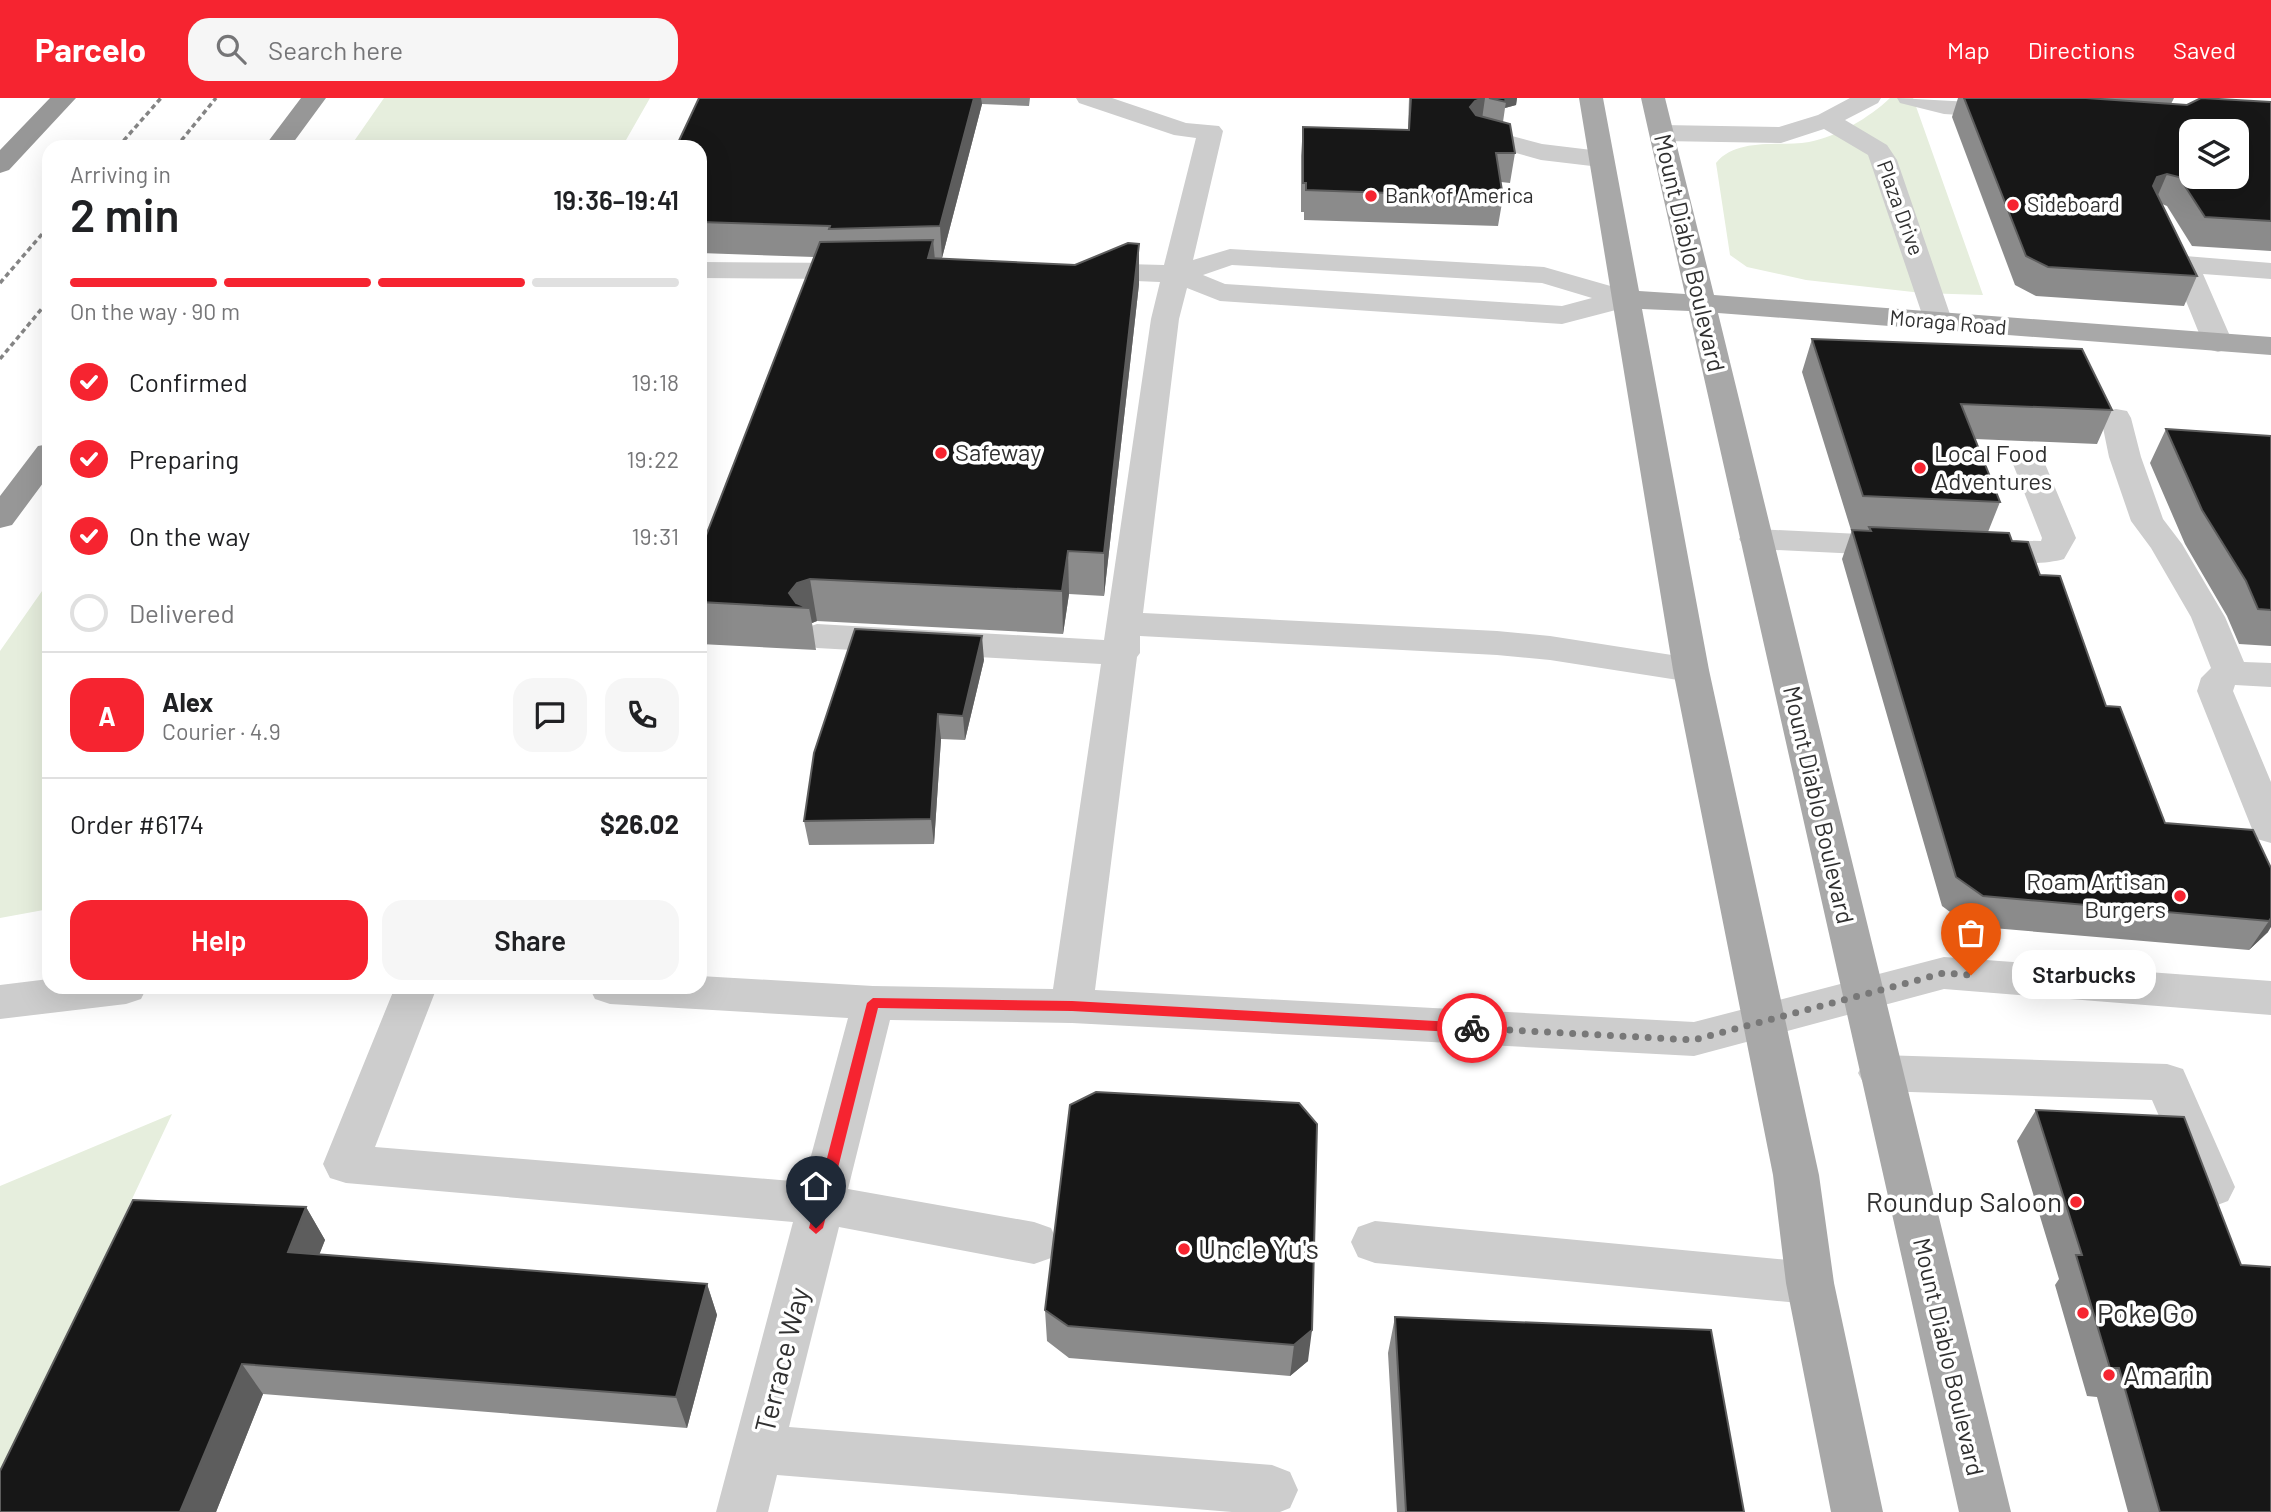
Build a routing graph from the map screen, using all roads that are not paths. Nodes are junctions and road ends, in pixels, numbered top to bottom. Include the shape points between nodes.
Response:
1 (64, 98) edge
2 (314, 98) edge
3 (1088, 98) edge
4 (1591, 98) edge
5 (1653, 98) edge
6 (1869, 98) edge
7 (1909, 98) edge
8 (2026, 112) edge
9 (1827, 120) junction
10 (1661, 133) junction
11 (1482, 136) edge
12 (282, 140) edge
13 (1600, 159) junction
14 (0, 165) edge
15 (707, 270) edge
16 (891, 270) edge
17 (1065, 271) edge
18 (2271, 271) edge
19 (1177, 274) junction
20 (1625, 299) junction
21 (1700, 302) junction
22 (1939, 323) junction
23 (2218, 343) junction
24 (2271, 346) edge
25 (2116, 418) dead end
26 (2027, 459) dead end
27 (42, 462) edge
28 (0, 519) edge
29 (1756, 539) junction
30 (817, 636) dead end
31 (1124, 638) junction
32 (1690, 670) junction
33 (2231, 673) junction
34 (2271, 675) edge
35 (2271, 830) edge
36 (707, 993) edge
37 (68, 994) edge
38 (413, 994) edge
39 (1863, 995) junction
40 (2271, 998) edge
41 (0, 1002) edge
42 (873, 1003) junction
43 (1072, 1006) junction
44 (1766, 1021) junction
45 (1880, 1073) junction
46 (2212, 1187) edge
47 (822, 1204) junction
48 (1375, 1242) dead end
49 (1034, 1243) dead end
50 (1810, 1283) junction
51 (759, 1449) junction
52 (1272, 1490) dead end
53 (742, 1512) edge
54 (1857, 1512) edge
55 (1985, 1512) edge

1 - 14 highway
2 - 12 highway
3 - 19 street via 1183,130 1210,131
4 - 13 main road
5 - 10 main road, Mount Diablo Boulevard
6 - 9 street
7 - 8 street via 1944,107
9 - 10 street via 1781,135
9 - 22 street, Plaza Drive via 1878,150 1884,160
10 - 21 main road, Mount Diablo Boulevard
11 - 13 street via 1541,152
13 - 20 main road
15 - 16 street
17 - 19 street
18 - 23 street via 2179,254
19 - 20 street via 1220,292 1562,315
19 - 20 street via 1230,257 1472,270 1544,275
19 - 31 street via 1165,319
20 - 21 main road, Moraga Road
20 - 32 main road
21 - 22 main road, Moraga Road
21 - 29 main road, Mount Diablo Boulevard
22 - 23 main road, Moraga Road
23 - 24 main road, Moraga Road
25 - 33 street via 2124,457 2147,521 2208,617
26 - 29 street via 2059,538 2052,552
27 - 28 highway
29 - 39 main road, Mount Diablo Boulevard
30 - 31 street
31 - 32 street via 1497,643
31 - 43 street
32 - 44 main road
33 - 34 street
33 - 35 street via 2219,678 2215,691
36 - 42 street
37 - 41 street
38 - 47 street via 346,1164
39 - 40 street via 1944,973
39 - 44 street
39 - 45 main road, Mount Diablo Boulevard
42 - 43 street
42 - 47 street, Terrace Way
43 - 44 street via 1694,1040
44 - 50 main road via 1796,1175
45 - 46 street via 2167,1082
45 - 55 main road, Mount Diablo Boulevard
47 - 49 street
47 - 51 street, Terrace Way
48 - 50 street
50 - 54 main road
51 - 52 street
51 - 53 street, Terrace Way

